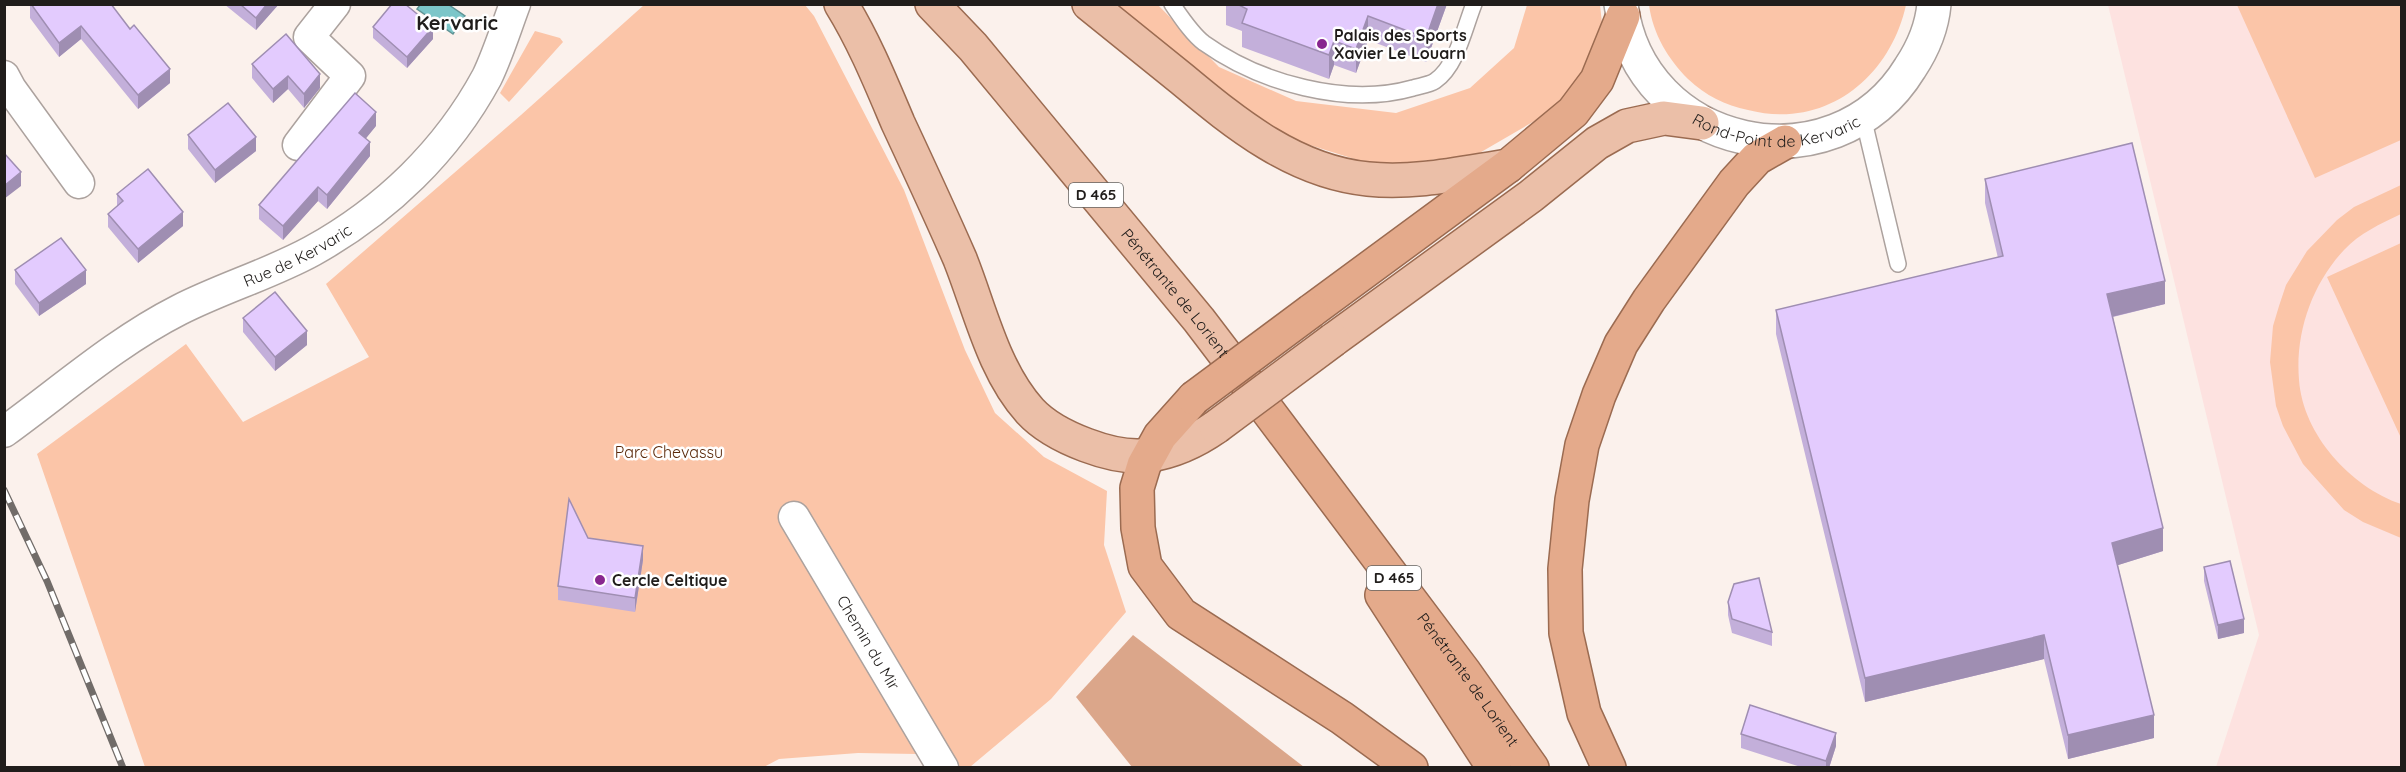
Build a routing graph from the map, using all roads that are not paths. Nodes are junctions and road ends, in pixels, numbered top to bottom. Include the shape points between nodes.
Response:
1 (335, 4) edge
2 (514, 4) edge
3 (841, 4) edge
4 (932, 4) edge
5 (1089, 4) edge
6 (1172, 4) edge
7 (1474, 4) edge
8 (1935, 6) edge
9 (1622, 10) edge
10 (4, 76) edge
11 (1863, 117) junction
12 (1702, 123) junction
13 (1785, 142) junction
14 (298, 145) dead end
15 (1508, 166) junction
16 (79, 183) dead end
17 (1898, 264) dead end
18 (1253, 391) junction
19 (4, 432) edge
20 (1149, 456) junction
21 (794, 517) dead end
22 (943, 768) edge
23 (1411, 768) edge
24 (1494, 768) edge
25 (1532, 768) edge
26 (1609, 768) edge

1 - 14 street via 309,37 350,76
2 - 19 street, Rue de Kervaric via 487,76 445,142 399,190 311,251 179,310 124,341
3 - 20 main road via 960,260 1010,383 1031,412 1064,435 1100,450
4 - 18 main road, Pénétrante de Lorient / D 465 via 973,47
5 - 15 main road via 1226,115 1274,148 1325,171 1404,181
6 - 7 lane via 1203,42 1238,62 1287,84 1343,95 1392,94 1434,82 1450,65
8 - 11 main road, Rond-Point de Kervaric via 1918,56 1903,80
9 - 12 main road, Rond-Point de Kervaric via 1630,43 1643,67 1679,108
9 - 15 highway via 1597,80 1574,112
10 - 16 street
11 - 13 main road, Rond-Point de Kervaric via 1814,138
11 - 17 lane
12 - 13 main road, Rond-Point de Kervaric via 1728,135
12 - 20 main road, bridge via 1664,118 1627,126 1597,143 1531,196 1198,440
13 - 26 highway via 1757,158 1734,183 1649,300 1621,344 1582,445 1566,569 1566,633 1584,713
15 - 20 highway, bridge via 1194,398 1160,436
18 - 24 highway, Pénétrante de Lorient / D 465
18 - 25 highway, Pénétrante de Lorient / D 465
20 - 23 highway via 1137,488 1138,528 1145,566 1168,599 1181,614 1342,718
21 - 22 street, Chemin du Mir

